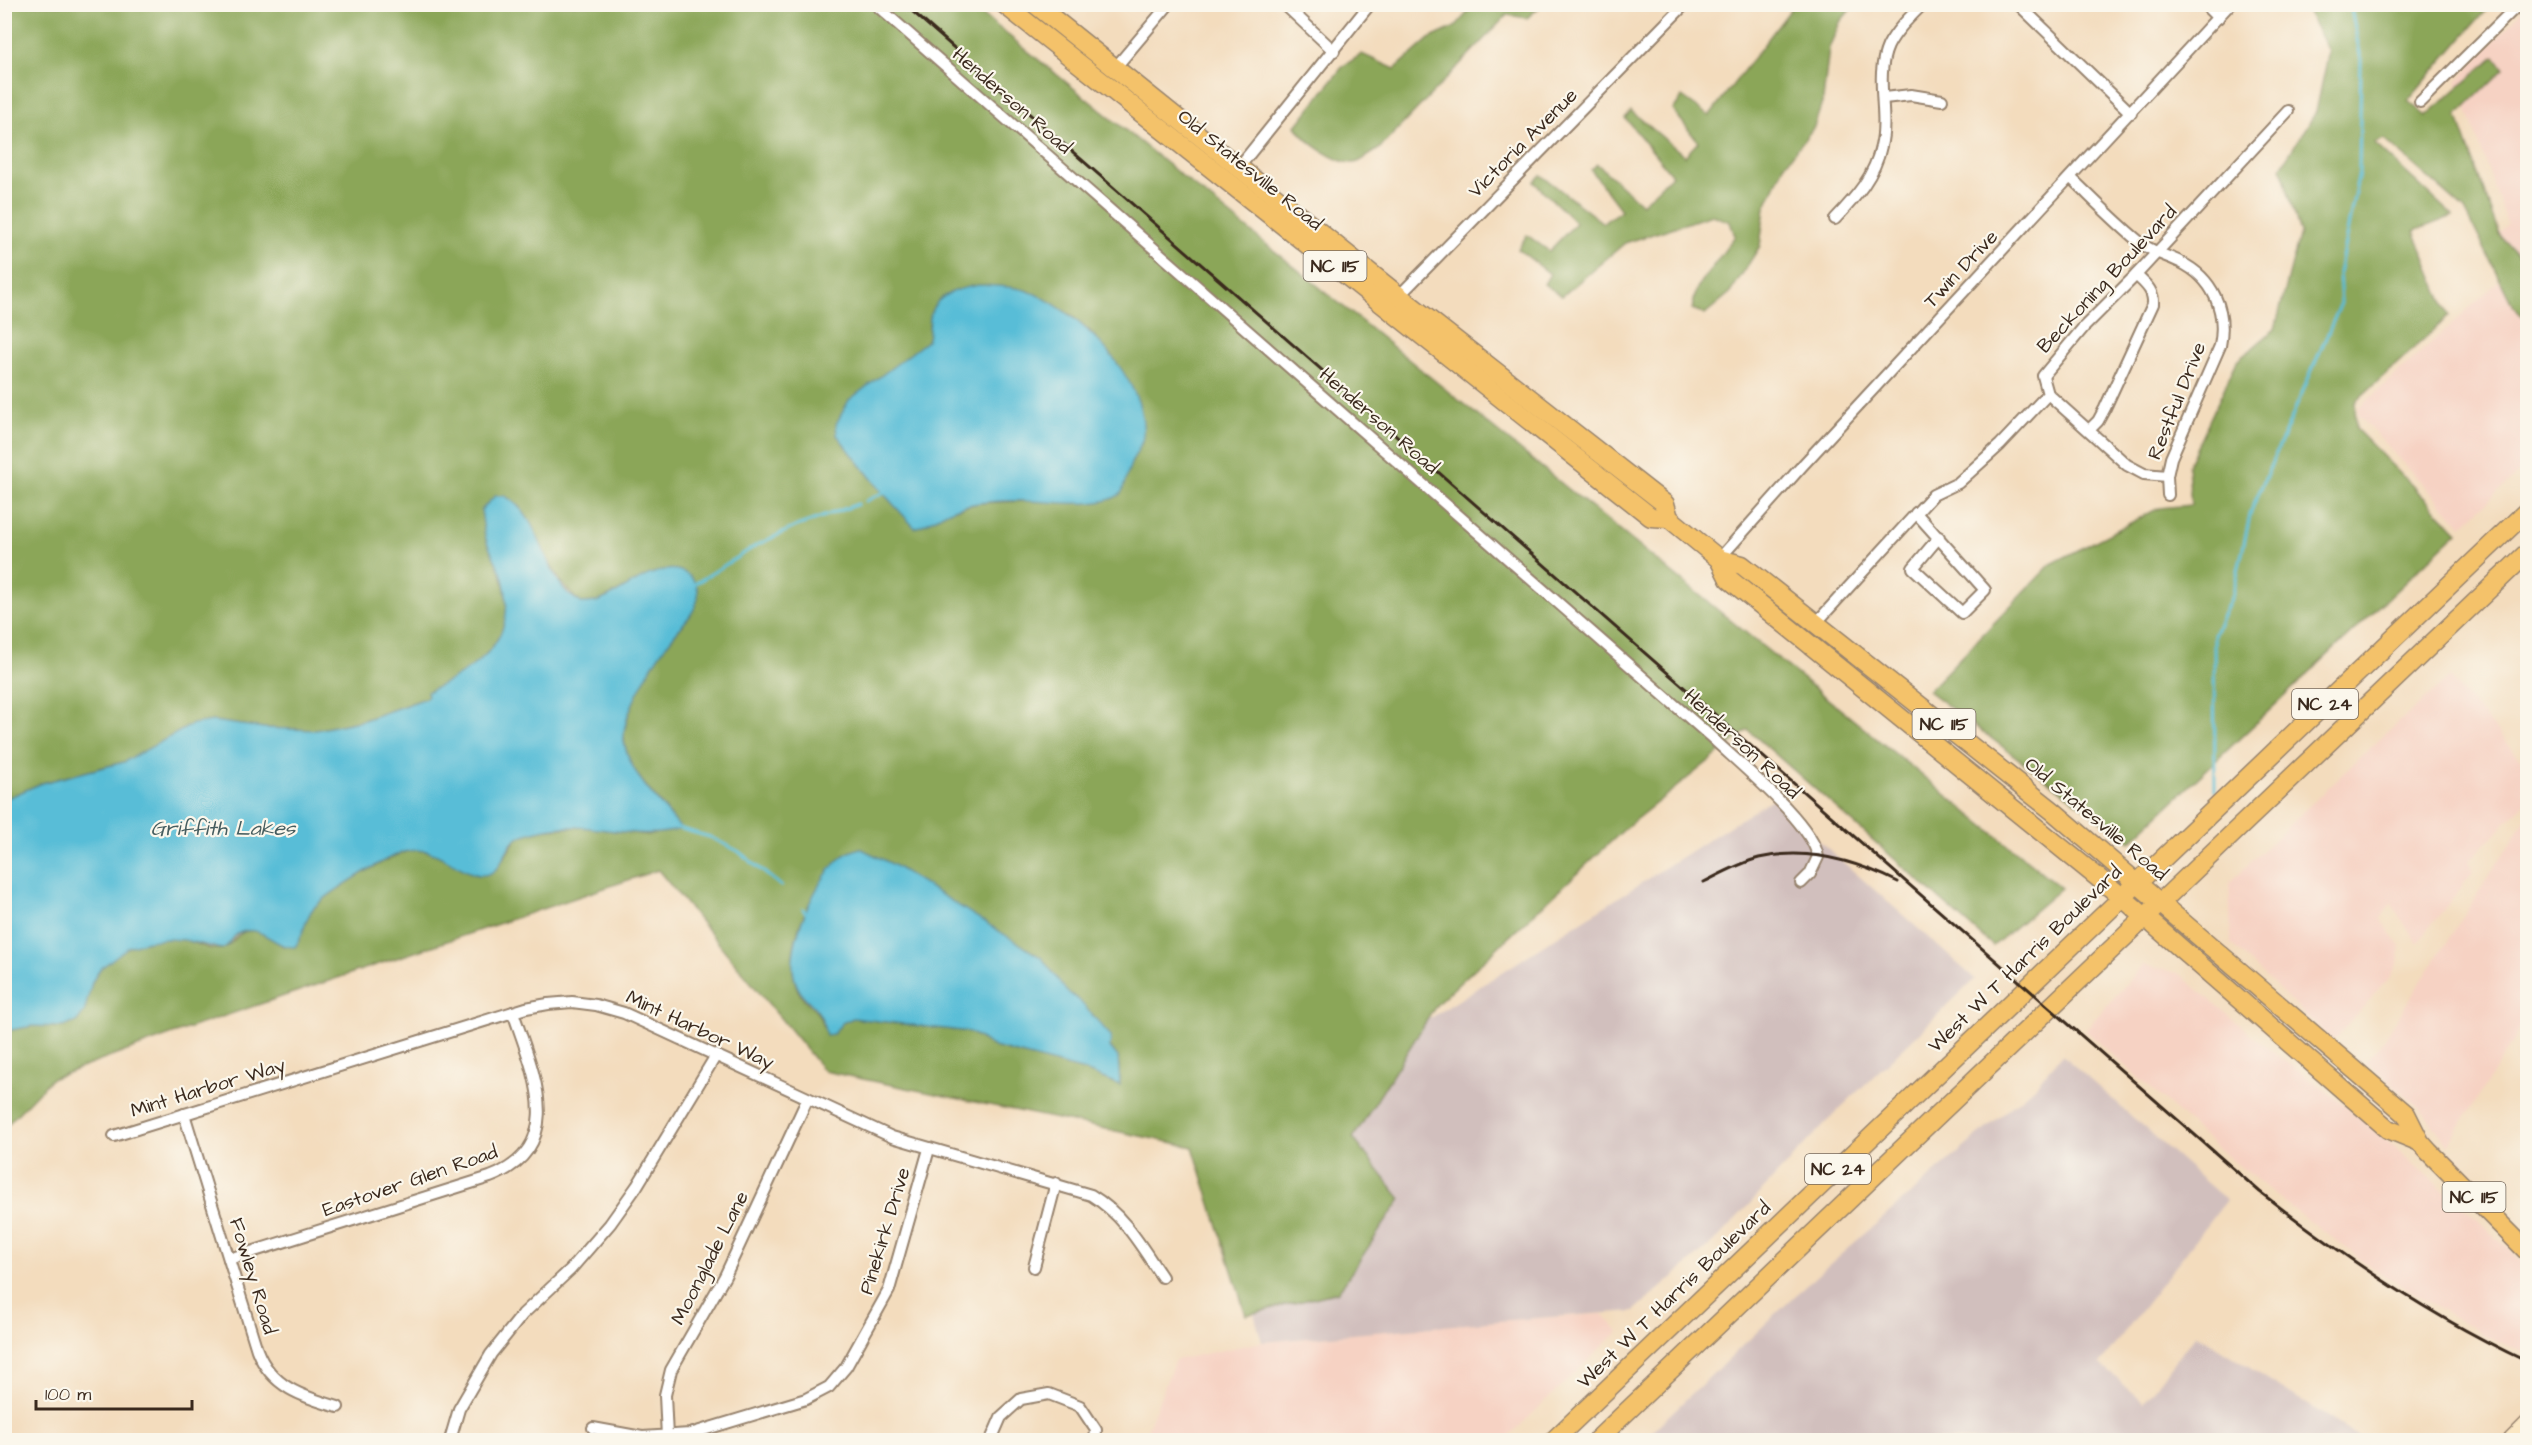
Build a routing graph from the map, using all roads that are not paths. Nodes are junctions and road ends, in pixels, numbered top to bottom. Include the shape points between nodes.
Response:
1 (875, 4) edge
2 (1004, 4) edge
3 (1035, 4) edge
4 (1169, 4) edge
5 (1284, 4) edge
6 (1370, 4) edge
7 (1685, 4) edge
8 (1923, 4) edge
9 (2018, 4) edge
10 (2204, 4) edge
11 (2230, 4) edge
12 (2519, 4) edge
13 (2218, 18) junction
14 (1334, 51) junction
15 (1115, 68) junction
16 (1884, 98) junction
17 (1942, 100) dead end
18 (2420, 102) dead end
19 (2288, 111) dead end
20 (2131, 113) junction
21 (1239, 167) junction
22 (2071, 178) junction
23 (1835, 219) dead end
24 (2157, 252) junction
25 (2136, 275) junction
26 (1393, 302) junction
27 (2048, 394) junction
28 (2089, 430) junction
29 (2167, 476) junction
30 (2168, 495) dead end
31 (2528, 510) edge
32 (1916, 513) junction
33 (1939, 537) junction
34 (2528, 552) edge
35 (1719, 559) junction
36 (1816, 623) junction
37 (1800, 882) dead end
38 (2138, 882) junction
39 (2122, 897) junction
40 (2162, 903) junction
41 (2146, 918) junction
42 (2247, 1006) junction
43 (513, 1012) junction
44 (715, 1057) junction
45 (807, 1100) junction
46 (184, 1114) junction
47 (2417, 1135) junction
48 (114, 1136) dead end
49 (929, 1149) junction
50 (1056, 1183) junction
51 (2528, 1252) edge
52 (229, 1259) junction
53 (1034, 1267) dead end
54 (1162, 1277) dead end
55 (338, 1407) dead end
56 (2528, 1423) edge
57 (593, 1428) dead end
58 (667, 1437) junction
59 (450, 1440) edge
60 (991, 1440) edge
61 (1095, 1440) edge
62 (1554, 1440) edge
63 (1598, 1440) edge
64 (2511, 1440) edge

1 - 37 street, Henderson Road via 1710,736 1784,806 1812,840 1818,857 1810,874
2 - 26 main road, Old Statesville Road / NC 115
3 - 15 main road, Old Statesville Road / NC 115
4 - 15 street
5 - 14 street
6 - 14 street
7 - 26 street, Victoria Avenue
8 - 16 street via 1888,46 1883,69
9 - 20 street
10 - 13 street
11 - 13 street, Twin Drive
12 - 18 street
13 - 20 street, Twin Drive
14 - 21 street
15 - 21 main road, Old Statesville Road / NC 115
16 - 17 street via 1911,95
16 - 23 street via 1882,145 1876,164 1853,201
19 - 24 street, Beckoning Boulevard
20 - 22 street, Twin Drive
21 - 26 main road, Old Statesville Road / NC 115
22 - 24 street, Restful Drive via 2143,244
22 - 35 street, Twin Drive
24 - 25 street, Beckoning Boulevard
24 - 29 street, Restful Drive via 2202,277 2216,297 2223,321 2220,346 2171,458
25 - 27 street, Beckoning Boulevard via 2047,370 2043,376
25 - 28 street via 2154,296 2153,304 2105,408
26 - 35 main road, Old Statesville Road / NC 115 via 1665,504 1669,518
27 - 28 street
27 - 32 street via 1958,483 1933,495
28 - 29 street via 2127,465 2144,474
29 - 30 street, Restful Drive
31 - 38 main road, West W T Harris Boulevard / NC 24
32 - 33 street
32 - 36 street
33 - 33 street via 1985,590 1962,613 1913,568
34 - 40 main road, NC 24
35 - 36 main road, Old Statesville Road / NC 115 via 1742,565
35 - 39 main road, Old Statesville Road / NC 115 via 1729,579
36 - 38 main road, Old Statesville Road / NC 115
38 - 39 main road, West W T Harris Boulevard / NC 24
38 - 40 main road, Old Statesville Road / NC 115
39 - 41 main road, Old Statesville Road / NC 115
39 - 62 main road, West W T Harris Boulevard / NC 24
40 - 41 main road, NC 24
40 - 47 main road, Old Statesville Road / NC 115 via 2406,1114
41 - 42 main road, Old Statesville Road / NC 115
41 - 63 main road, NC 24
42 - 47 main road via 2313,1050 2380,1111
42 - 47 main road, Old Statesville Road / NC 115 via 2388,1130
43 - 44 street, Mint Harbor Way via 558,1002 596,1005 637,1018
43 - 46 street, Mint Harbor Way
43 - 52 street, Eastover Glen Road via 540,1106 539,1125 532,1142 515,1164 490,1177
44 - 45 street, Mint Harbor Way
44 - 59 street via 610,1224 571,1269 523,1314 491,1354 459,1409
45 - 49 street, Mint Harbor Way
45 - 58 street, Moonglade Lane via 725,1276 671,1370 665,1395
46 - 48 street, Mint Harbor Way
46 - 52 street, Fowley Road
47 - 51 main road, Old Statesville Road / NC 115
49 - 50 street, Mint Harbor Way
49 - 58 street, Pinekirk Drive via 889,1290 835,1381 806,1399 713,1428
50 - 53 street
50 - 54 street, Mint Harbor Way via 1091,1195 1110,1208 1127,1225
52 - 55 street, Fowley Road via 257,1350 269,1372 296,1394
56 - 64 main road
57 - 58 street, Pinekirk Drive
60 - 61 street via 1001,1417 1021,1399 1049,1394 1080,1406 1096,1430

